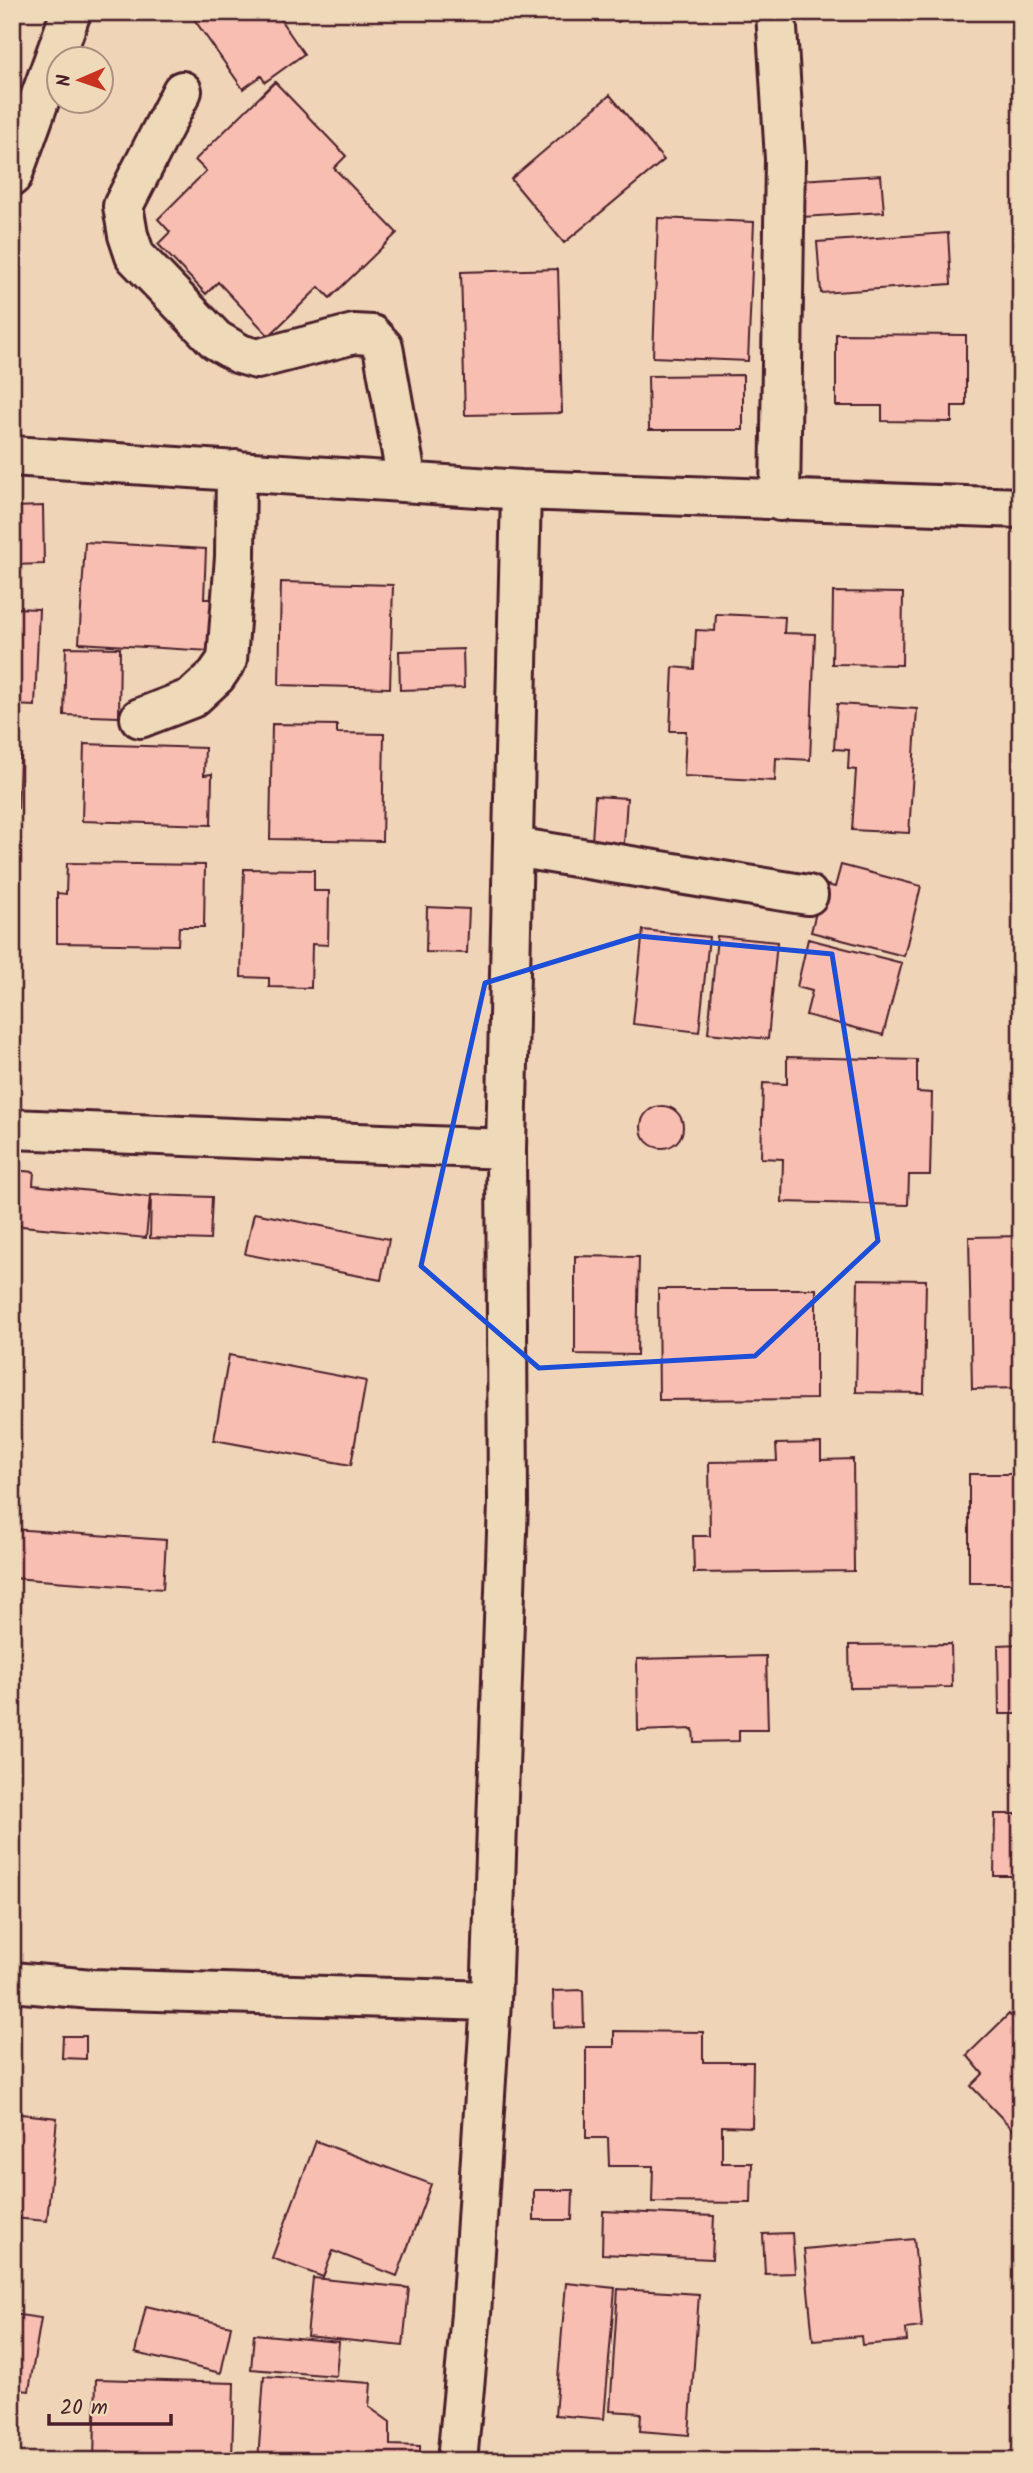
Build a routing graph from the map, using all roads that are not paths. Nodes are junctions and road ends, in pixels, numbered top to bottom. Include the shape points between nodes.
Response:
1 (71, 12) edge
2 (776, 12) edge
3 (182, 91) dead end
4 (12, 176) edge
5 (12, 456) edge
6 (236, 470) junction
7 (407, 482) junction
8 (522, 490) junction
9 (780, 501) junction
10 (1021, 508) edge
11 (140, 718) dead end
12 (513, 847) junction
13 (808, 895) dead end
14 (12, 1129) edge
15 (506, 1149) junction
16 (12, 1983) edge
17 (491, 2001) junction
18 (457, 2461) edge

1 - 4 street
2 - 9 street via 785,159
3 - 7 street via 123,206 135,256 216,340 240,354 257,359 354,334 372,335 383,347
5 - 6 street
6 - 7 street
6 - 11 street via 227,660 192,698
7 - 8 street
8 - 9 street
8 - 12 street
9 - 10 street
12 - 13 street
12 - 15 street
14 - 15 street
15 - 17 street via 508,1503
16 - 17 street
17 - 18 street

